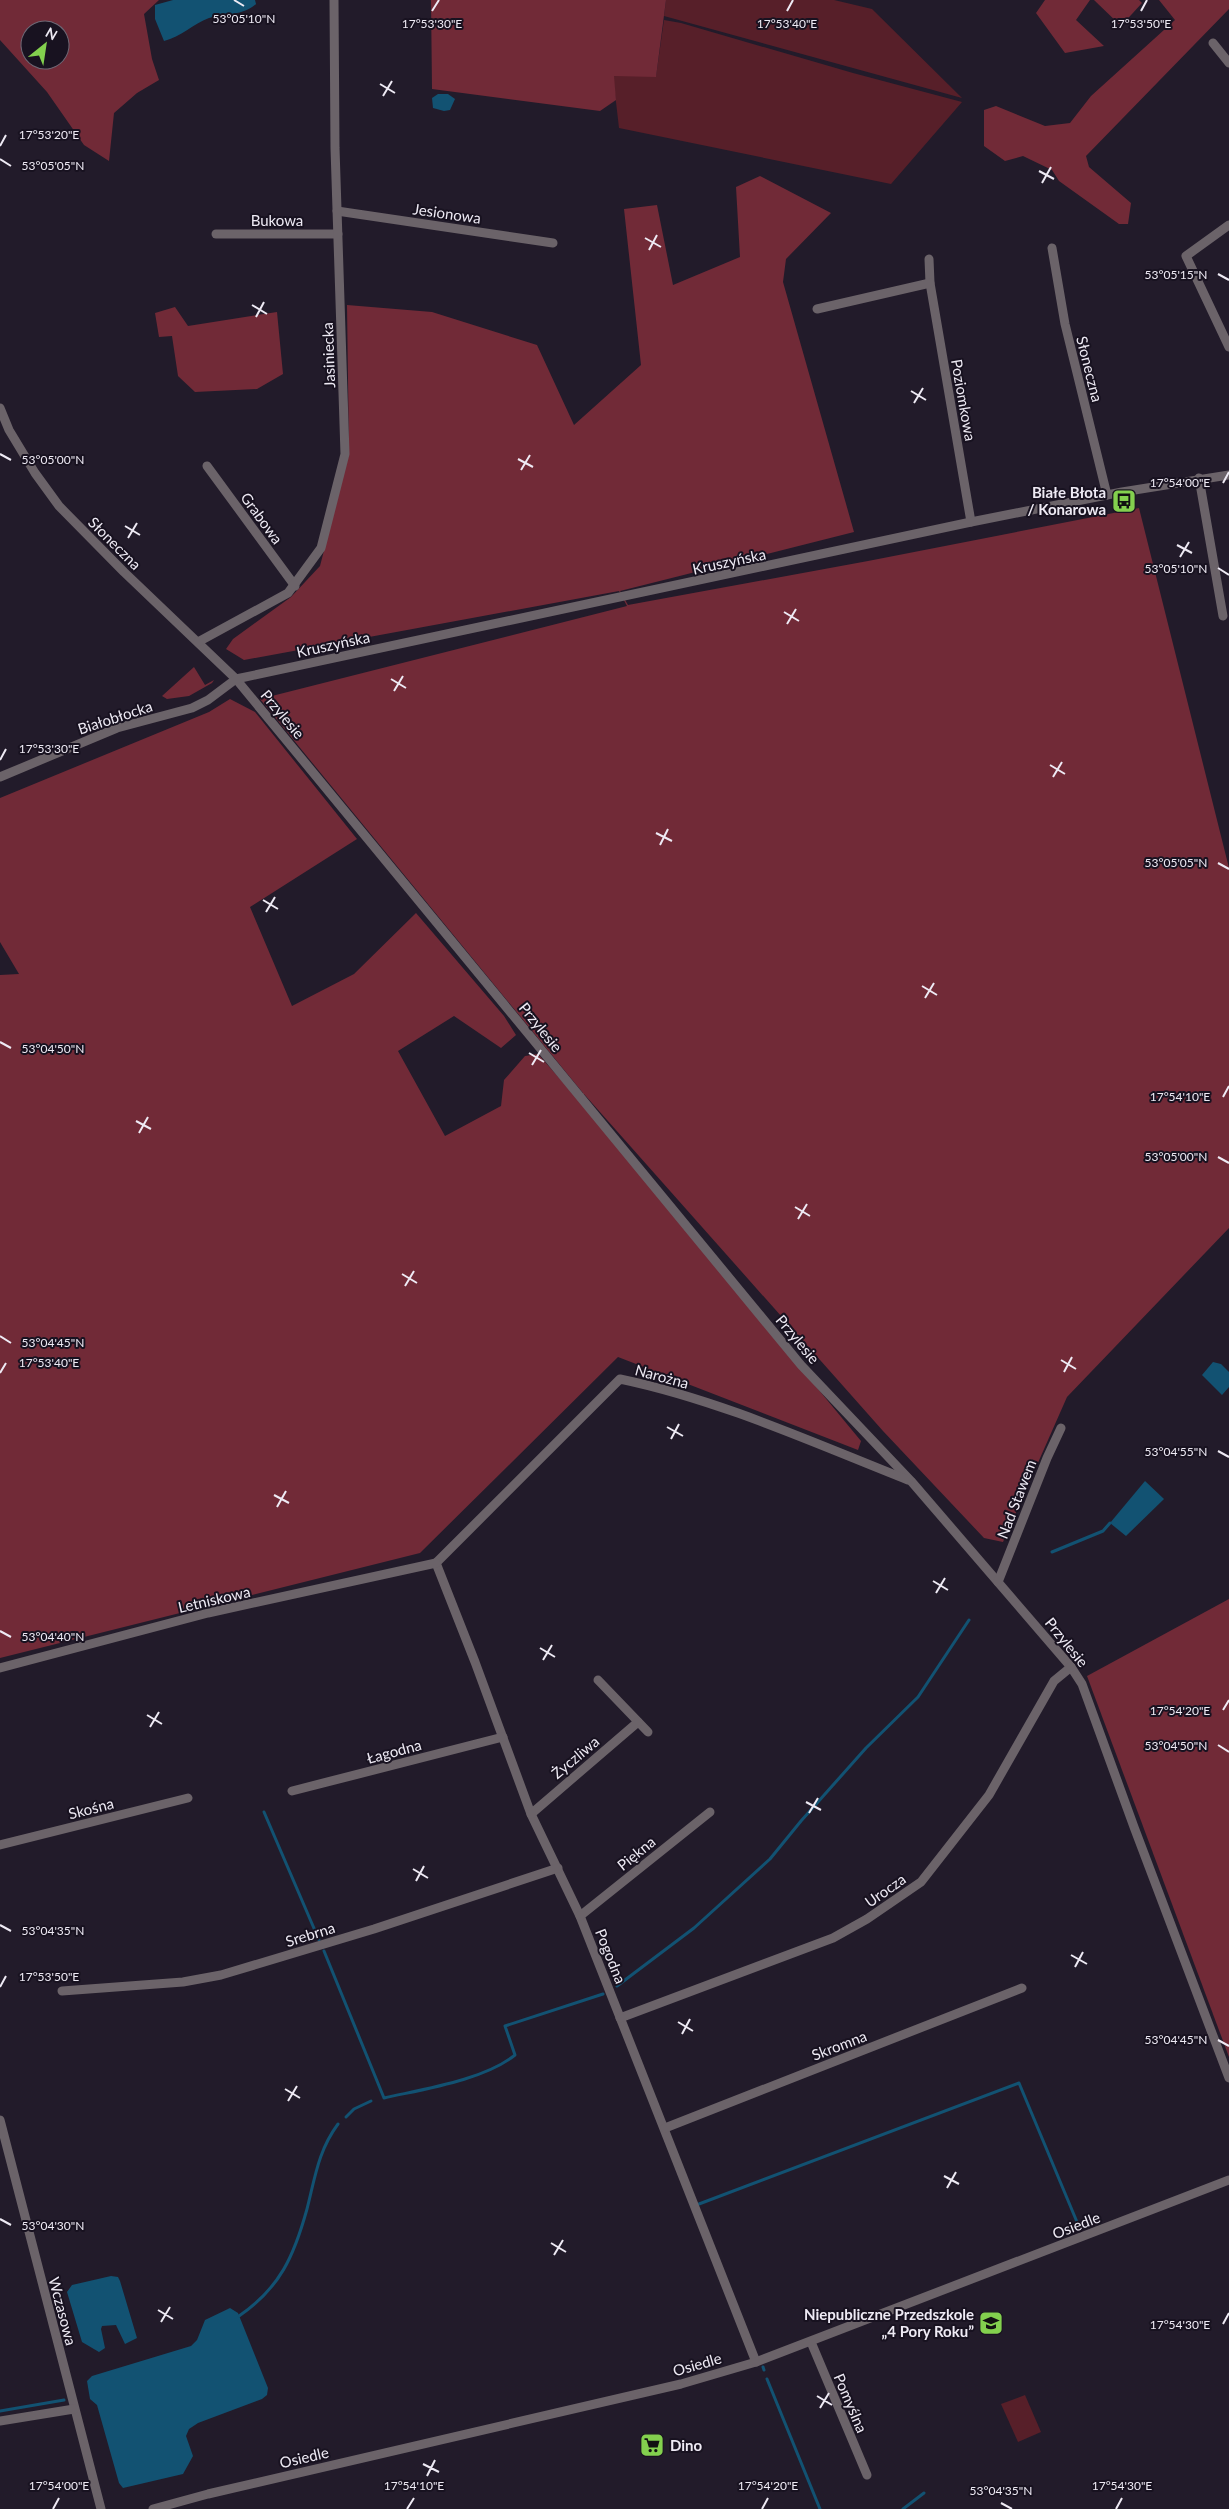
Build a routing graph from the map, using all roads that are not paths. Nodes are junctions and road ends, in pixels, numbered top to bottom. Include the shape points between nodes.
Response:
1 (334, 0) edge
2 (1213, 43) dead end
3 (1229, 63) edge
4 (337, 211) junction
5 (1229, 225) edge
6 (216, 234) dead end
7 (338, 234) junction
8 (553, 242) dead end
9 (1052, 248) dead end
10 (929, 259) dead end
11 (930, 283) junction
12 (817, 308) dead end
13 (1229, 347) edge
14 (0, 408) edge
15 (207, 466) dead end
16 (1229, 475) edge
17 (1199, 478) junction
18 (1107, 495) junction
19 (970, 522) junction
20 (295, 586) junction
21 (1223, 616) dead end
22 (198, 642) junction
23 (236, 679) junction
24 (0, 777) edge
25 (1061, 1428) dead end
26 (911, 1480) junction
27 (436, 1563) junction
28 (998, 1582) junction
29 (1071, 1667) junction
30 (0, 1668) edge
31 (598, 1680) dead end
32 (638, 1722) junction
33 (648, 1732) dead end
34 (503, 1737) junction
35 (292, 1792) dead end
36 (188, 1798) dead end
37 (710, 1812) dead end
38 (530, 1814) junction
39 (0, 1845) edge
40 (558, 1868) junction
41 (580, 1916) junction
42 (1022, 1988) dead end
43 (62, 1991) dead end
44 (620, 2018) junction
45 (1229, 2078) edge
46 (0, 2120) edge
47 (665, 2128) junction
48 (1229, 2180) edge
49 (811, 2342) junction
50 (756, 2362) junction
51 (74, 2409) junction
52 (0, 2421) edge
53 (867, 2475) dead end
54 (101, 2509) edge
55 (152, 2509) edge

1 - 4 street, Jasiniecka
2 - 3 street
4 - 7 street, Jasiniecka
4 - 8 street, Jesionowa
5 - 13 street via 1186,256
6 - 7 street, Bukowa
7 - 20 street, Jasiniecka via 345,454 321,548
9 - 18 street, Słoneczna via 1065,324
10 - 11 street, Poziomkowa
11 - 12 street
11 - 19 street, Poziomkowa
14 - 22 street, Słoneczna via 35,474 59,506
15 - 20 street, Grabowa
16 - 17 street, Kruszyńska
17 - 18 street, Kruszyńska
17 - 21 street
18 - 19 street, Kruszyńska
19 - 23 street, Kruszyńska
20 - 22 street, Jasiniecka via 288,593
22 - 23 street, Słoneczna
23 - 24 street, Białobłocka via 200,705 117,728
23 - 26 street, Przylesie via 801,1365
25 - 28 street, Nad Stawem
26 - 27 street, Narożna via 738,1414 653,1386 620,1379
26 - 28 street, Przylesie
27 - 30 street, Letniskowa via 208,1614
27 - 34 street, Pogodna
28 - 29 street, Przylesie
29 - 44 street, Urocza via 1054,1681 989,1795 921,1882 867,1920 832,1938
29 - 45 street, Przylesie via 1082,1684
31 - 32 street
32 - 33 street
32 - 38 street, Życzliwa
34 - 35 street, Łagodna
34 - 38 street, Pogodna
36 - 39 street, Skośna
37 - 41 street, Piękna
38 - 40 street, Pogodna
40 - 41 street, Pogodna
40 - 43 street, Srebrna via 221,1975 183,1982
41 - 44 street, Pogodna
42 - 47 street, Skromna
44 - 47 street, Pogodna
46 - 51 street, Wczasowa
47 - 50 street, Pogodna
48 - 49 street, Osiedle
49 - 50 street, Osiedle
49 - 53 street, Pomyślna
50 - 55 street, Osiedle via 681,2384
51 - 52 street
51 - 54 street, Wczasowa

